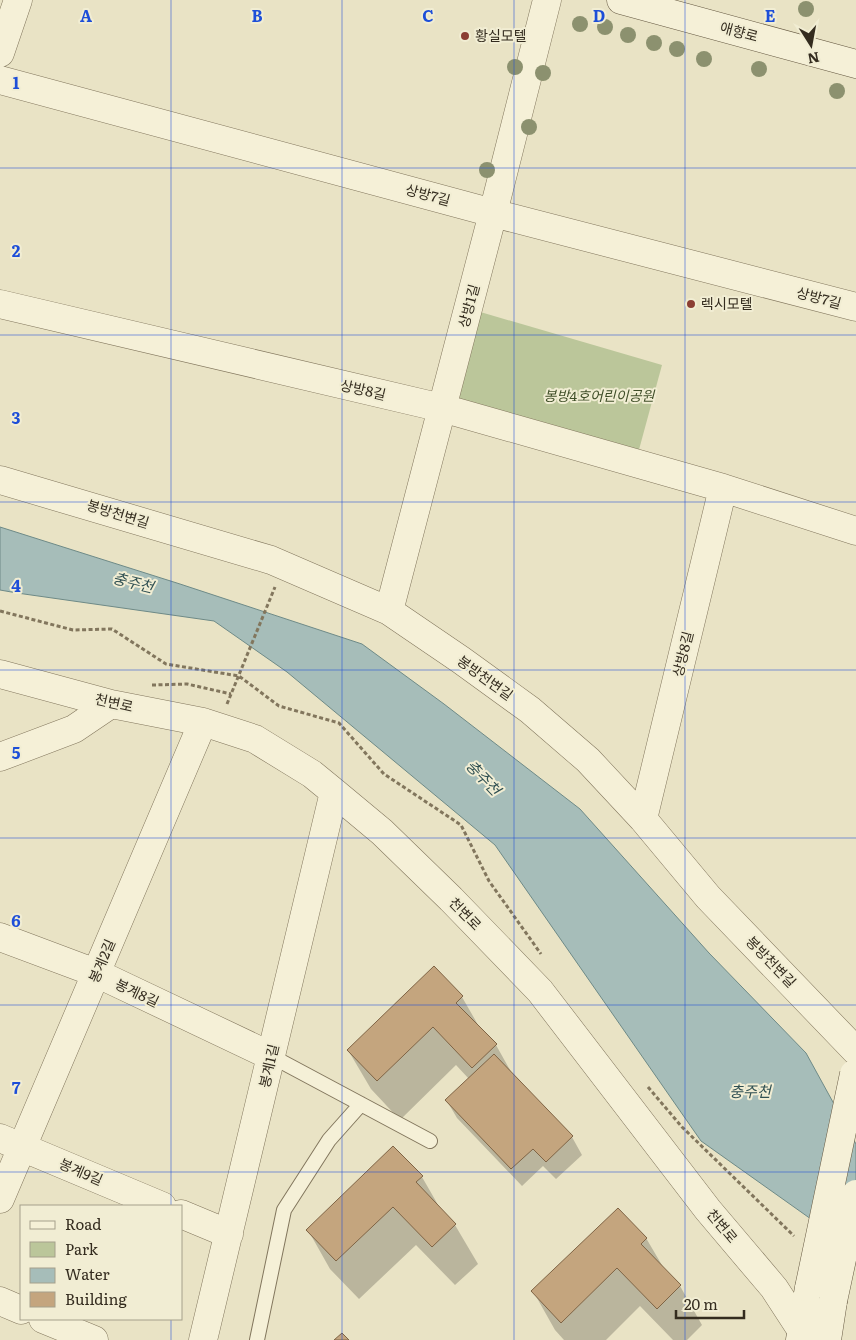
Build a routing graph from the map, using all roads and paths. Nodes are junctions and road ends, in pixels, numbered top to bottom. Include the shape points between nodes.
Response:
1 (18, 0) edge
2 (547, 0) edge
3 (622, 0) edge
4 (0, 52) edge
5 (856, 64) edge
6 (0, 80) edge
7 (493, 213) junction
8 (0, 304) edge
9 (856, 307) edge
10 (442, 408) junction
11 (0, 480) edge
12 (723, 488) junction
13 (856, 530) edge
14 (268, 603) dead end
15 (390, 612) junction
16 (0, 674) edge
17 (111, 704) junction
18 (210, 724) junction
19 (0, 756) edge
20 (334, 792) junction
21 (643, 819) junction
22 (0, 937) edge
23 (96, 973) junction
24 (271, 1056) junction
25 (855, 1064) edge
26 (361, 1104) junction
27 (430, 1140) dead end
28 (11, 1143) edge
29 (856, 1194) edge
30 (0, 1199) edge
31 (160, 1205) edge
32 (182, 1214) edge
33 (229, 1234) junction
34 (0, 1301) edge
35 (20, 1310) edge
36 (45, 1320) edge
37 (809, 1337) edge
38 (94, 1340) edge
39 (203, 1340) edge
40 (257, 1340) edge

1 - 4 street
2 - 7 street, 상방1길
3 - 5 street, 애향로
6 - 7 street, 상방7길
7 - 9 street, 상방7길
7 - 10 street, 상방1길
8 - 10 street, 상방8길
10 - 12 street, 상방8길
10 - 15 street, 상방1길
11 - 15 street, 봉방천변길 via 271,560
12 - 13 street, 상방8길
12 - 21 street, 상방8길
14 - 18 path via 243,665
15 - 21 street, 봉방천변길 via 530,710 588,760
16 - 17 street, 천변로
17 - 18 street, 천변로
17 - 19 street via 74,729
18 - 20 street, 천변로 via 255,739 312,774
18 - 23 street, 봉계2길
20 - 24 street, 봉계1길
20 - 37 street, 천변로 via 382,832 540,991
21 - 25 street, 봉방천변길
22 - 23 street, 봉계8길
23 - 24 street, 봉계8길
23 - 28 street, 봉계2길
24 - 26 lane
24 - 33 street, 봉계1길
25 - 37 street, bridge via 809,1288
26 - 27 lane
26 - 40 lane via 329,1140 284,1210
28 - 30 street, 봉계2길
28 - 31 street, 봉계9길
29 - 37 street, bridge via 833,1301
32 - 33 street
33 - 39 street, 봉계1길
34 - 35 street
36 - 38 street

